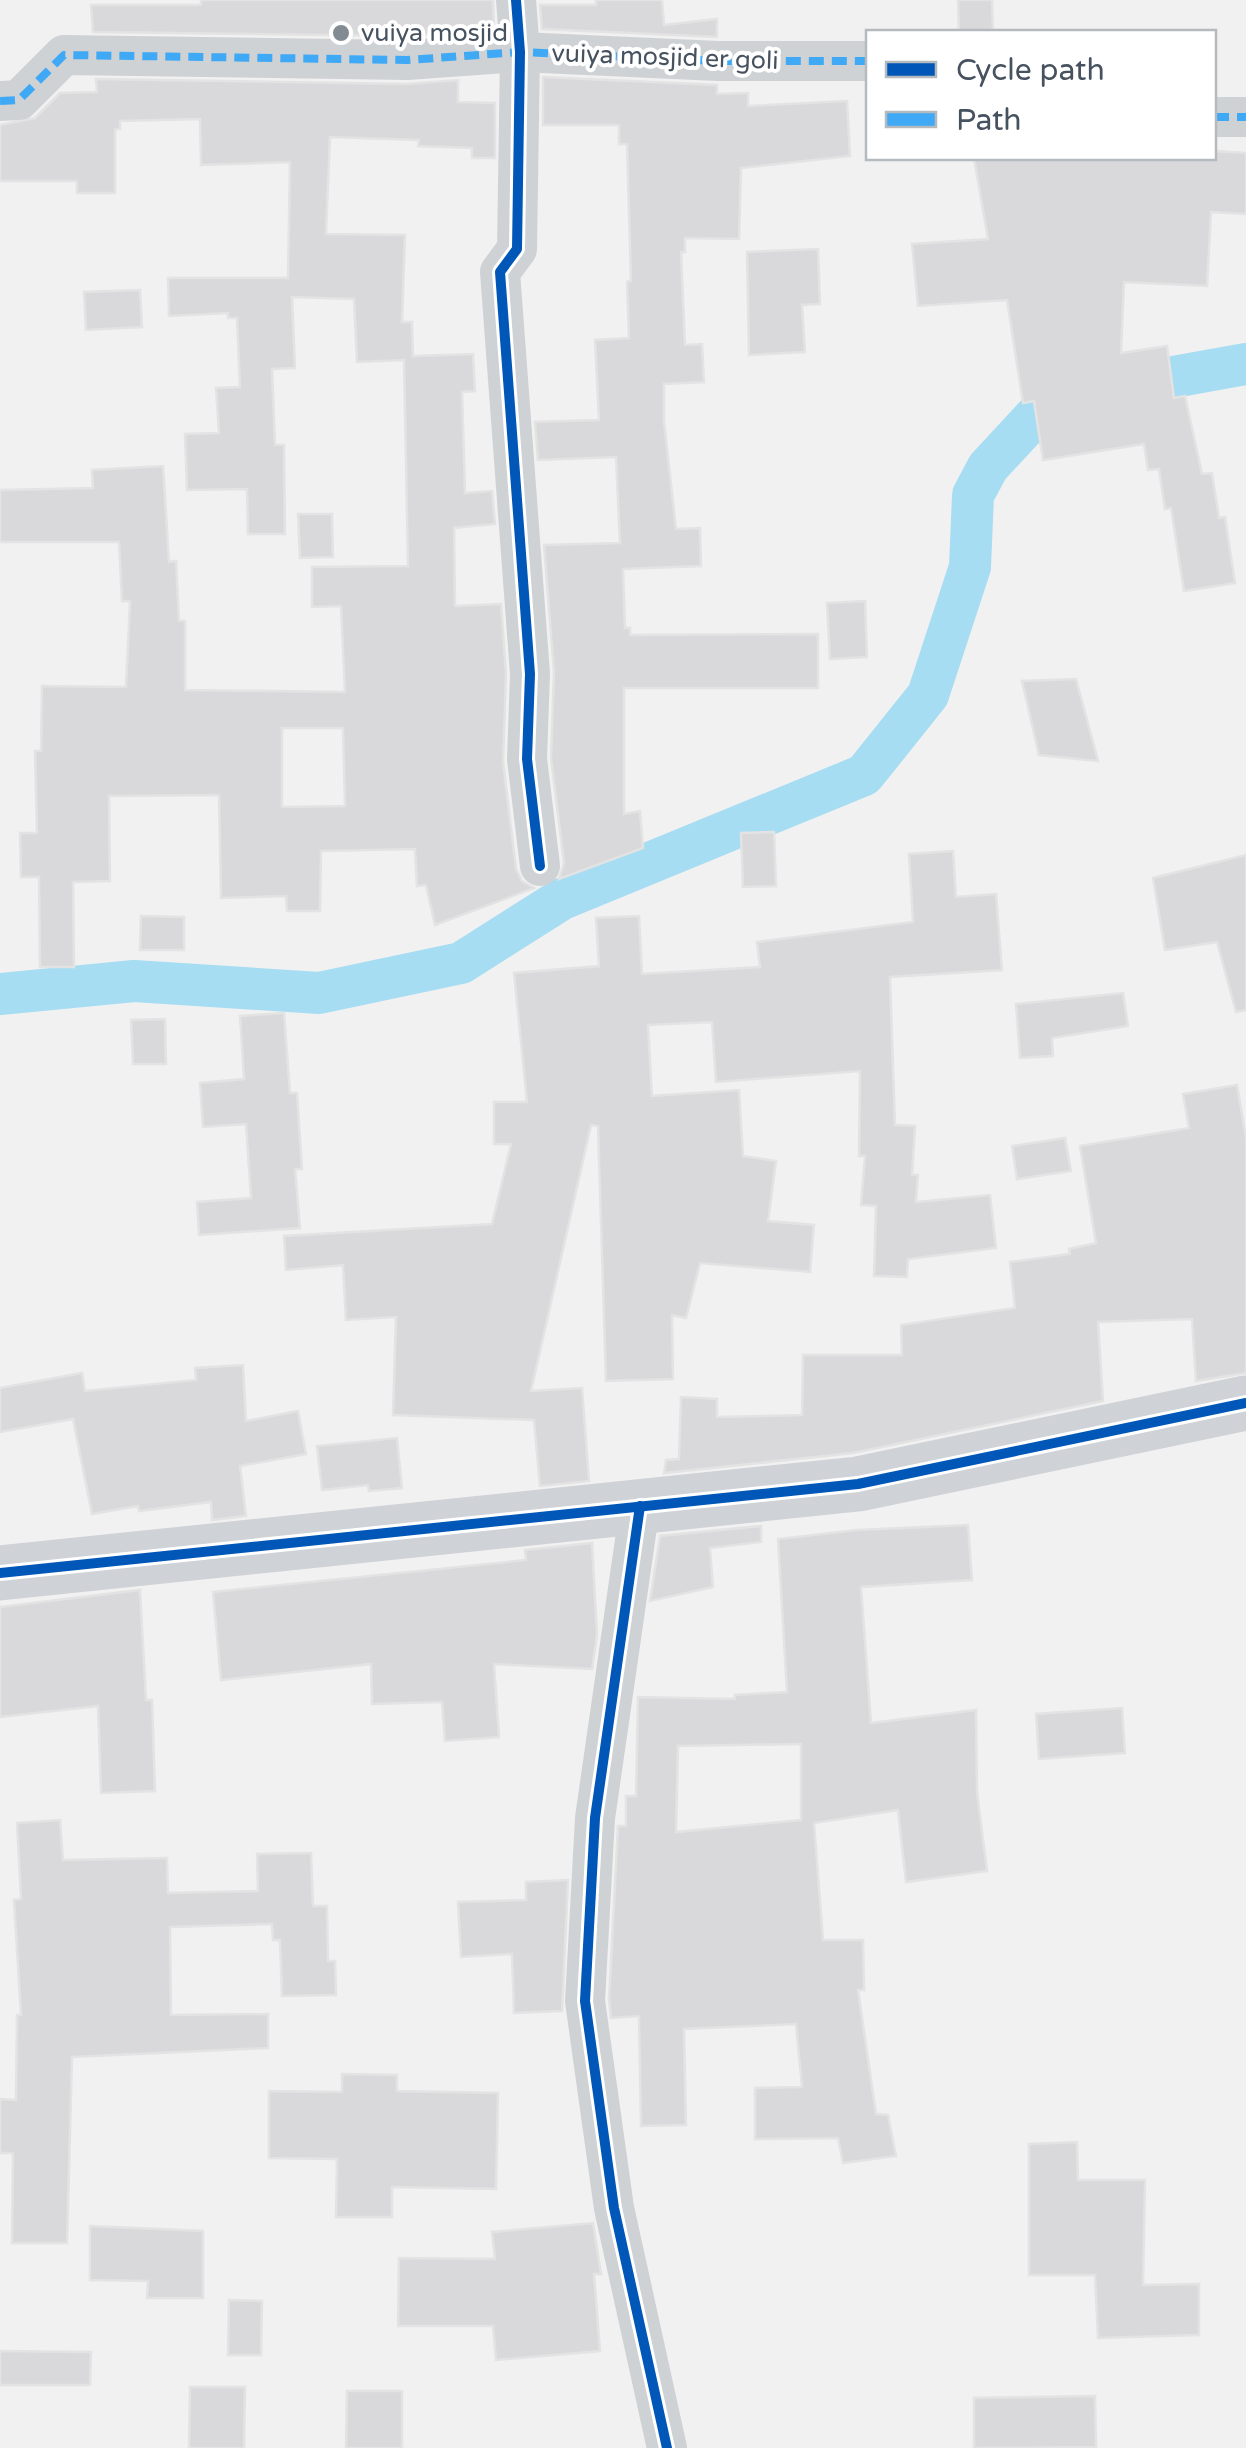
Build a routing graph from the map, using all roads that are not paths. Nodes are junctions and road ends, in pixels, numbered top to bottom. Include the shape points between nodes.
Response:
1 (516, 0) edge
2 (520, 52) junction
3 (866, 61) edge
4 (0, 102) edge
5 (1246, 116) edge
6 (1216, 117) edge
7 (540, 866) dead end
8 (1246, 1403) edge
9 (640, 1506) junction
10 (0, 1573) edge
11 (667, 2448) edge

1 - 2 street
2 - 3 street, vuiya mosjid er goli
2 - 4 street, vuiya mosjid er goli via 407,60 64,55 19,100
2 - 7 street via 517,249 500,272 530,674 527,758
5 - 6 street
8 - 9 street via 858,1484
9 - 10 street
9 - 11 street via 594,1818 585,2001 614,2208

